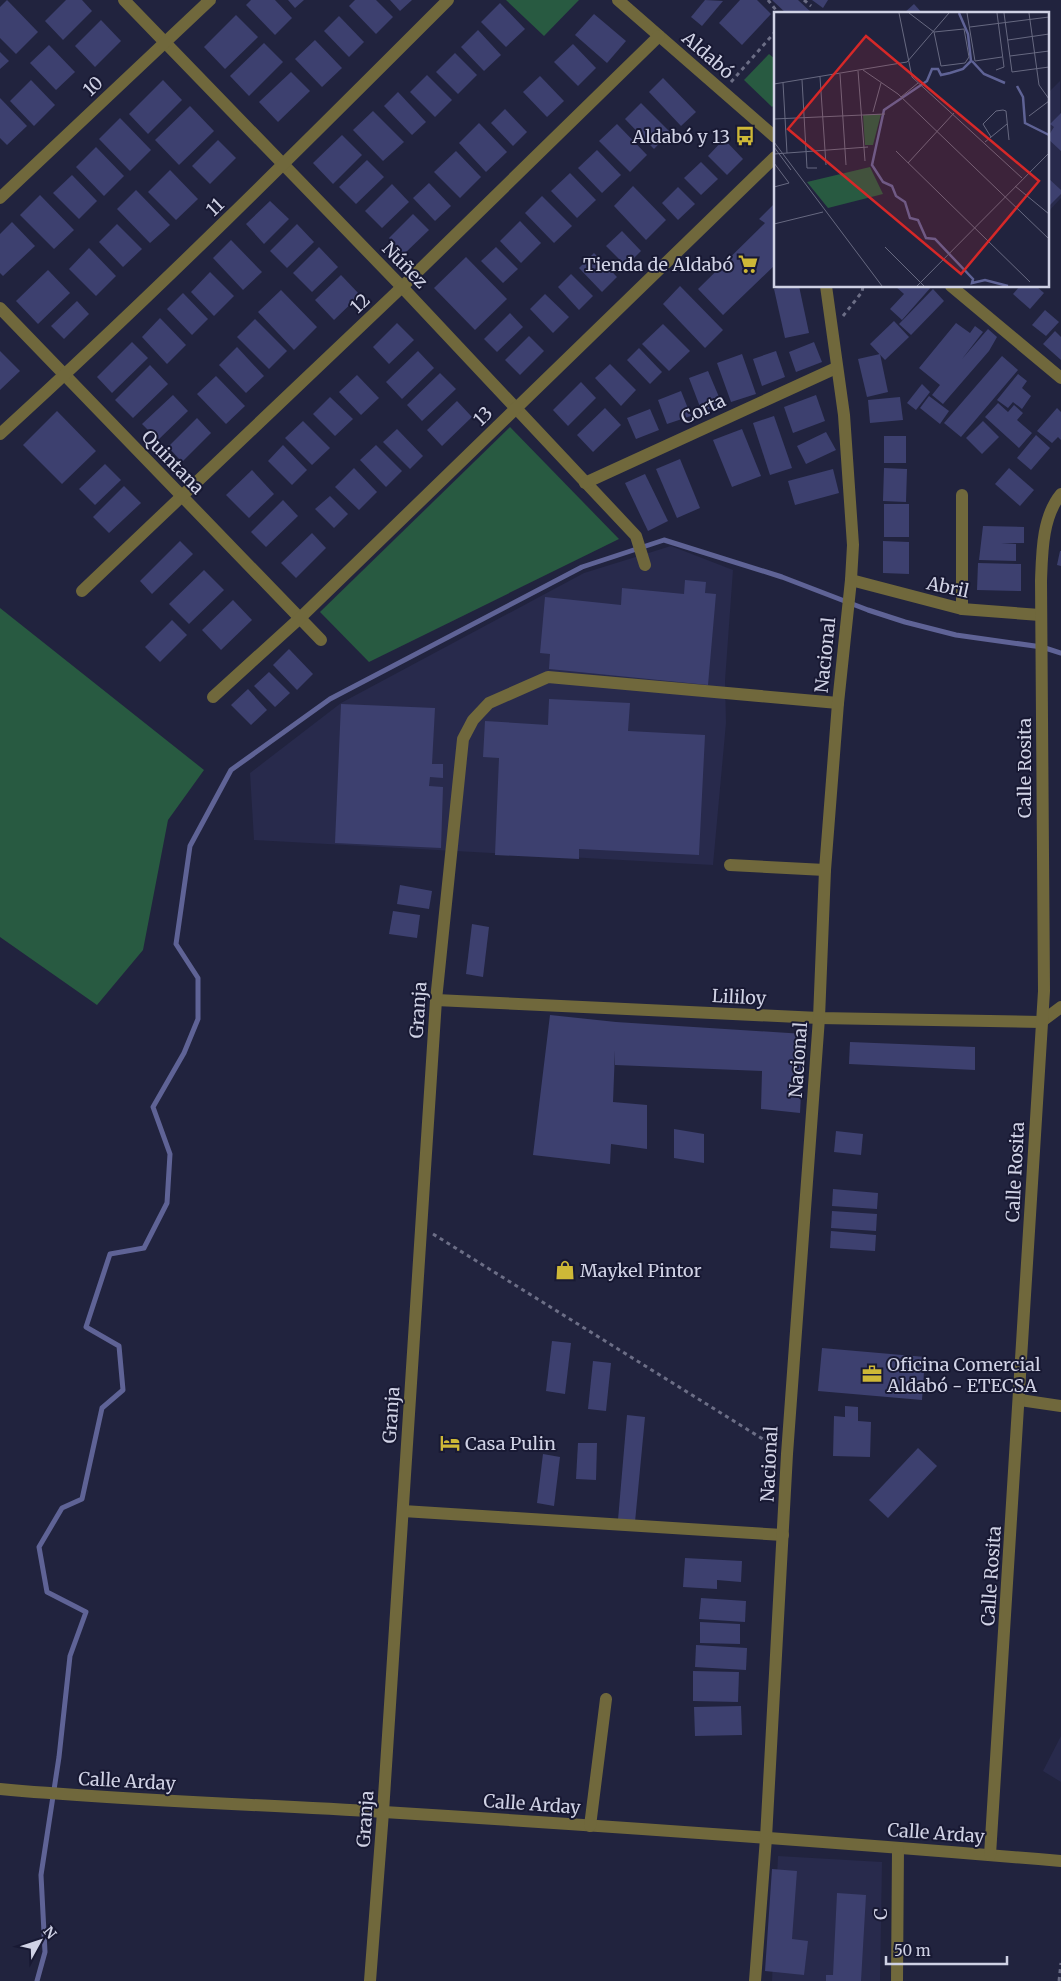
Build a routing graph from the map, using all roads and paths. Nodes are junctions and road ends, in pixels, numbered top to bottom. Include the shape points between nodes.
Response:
1 (124, 0) edge
2 (210, 0) edge
3 (448, 0) edge
4 (618, 0) edge
5 (768, 0) edge
6 (804, 0) edge
7 (811, 6) dead end
8 (777, 12) edge
9 (774, 33) edge
10 (659, 36) junction
11 (164, 43) junction
12 (723, 92) junction
13 (774, 136) edge
14 (774, 157) edge
15 (283, 166) junction
16 (0, 198) edge
17 (402, 287) junction
18 (826, 288) edge
19 (863, 288) edge
20 (954, 288) edge
21 (0, 308) edge
22 (846, 315) dead end
23 (836, 368) junction
24 (65, 376) junction
25 (1061, 378) edge
26 (516, 408) junction
27 (0, 434) edge
28 (585, 482) junction
29 (1061, 494) edge
30 (962, 495) dead end
31 (183, 497) junction
32 (646, 565) dead end
33 (850, 586) junction
34 (82, 591) dead end
35 (962, 609) junction
36 (1040, 615) junction
37 (300, 618) junction
38 (321, 640) dead end
39 (214, 698) dead end
40 (838, 703) junction
41 (730, 865) dead end
42 (825, 870) junction
43 (436, 1000) junction
44 (1061, 1007) edge
45 (819, 1018) junction
46 (1041, 1022) junction
47 (421, 1226) junction
48 (1020, 1400) junction
49 (1061, 1406) edge
50 (787, 1454) junction
51 (403, 1511) junction
52 (783, 1535) junction
53 (606, 1699) dead end
54 (0, 1789) edge
55 (383, 1812) junction
56 (590, 1826) junction
57 (766, 1838) junction
58 (898, 1848) junction
59 (990, 1855) junction
60 (1061, 1861) edge
61 (1061, 1963) edge
62 (370, 1981) edge
63 (755, 1981) edge
64 (897, 1981) edge
65 (1058, 1981) edge

1 - 11 street, Núñez
2 - 11 street, 10
3 - 15 street, 11
4 - 10 street, Aldabó
5 - 8 path
6 - 7 path
9 - 12 path
10 - 12 street, Aldabó
10 - 17 street, 12
11 - 15 street, Núñez
11 - 16 street, 10
12 - 13 street, Aldabó
14 - 26 street, 13
15 - 17 street, Núñez
15 - 24 street, 11
17 - 26 street, Núñez
17 - 31 street, 12
18 - 23 street, Nacional
19 - 22 path
20 - 25 street
21 - 24 street, Quintana
23 - 28 street, Corta
23 - 33 street, Nacional via 844,416 852,545
24 - 27 street, 11
24 - 31 street, Quintana
26 - 28 street, Núñez
26 - 37 street, 13
28 - 32 street, Núñez via 636,536
29 - 36 street, Calle Rosita via 1055,502 1043,541
30 - 35 street
31 - 34 street, 12
31 - 37 street, Quintana
33 - 35 street, Abril
33 - 40 street, Nacional
35 - 36 street, Abril
36 - 46 street, Calle Rosita via 1044,991
37 - 38 street, Quintana
37 - 39 street, 13
40 - 42 street, Nacional
40 - 43 street, Granja via 548,677 489,703 472,720 463,739
41 - 42 street
42 - 45 street, Nacional
43 - 45 street, Lililoy
43 - 47 street, Granja
44 - 46 street
45 - 46 street, Lililoy
45 - 50 street, Nacional
46 - 48 street, Calle Rosita
47 - 50 path
47 - 51 street, Granja
48 - 49 street
48 - 59 street, Calle Rosita
50 - 52 street, Nacional
51 - 52 street
51 - 55 street, Granja
52 - 57 street, Nacional
53 - 56 street
54 - 55 street, Calle Arday
55 - 56 street, Calle Arday
55 - 62 street, Granja
56 - 57 street, Calle Arday
57 - 58 street, Calle Arday
57 - 63 street, Nacional
58 - 59 street, Calle Arday
58 - 64 street, C
59 - 60 street, Calle Arday
61 - 65 path

